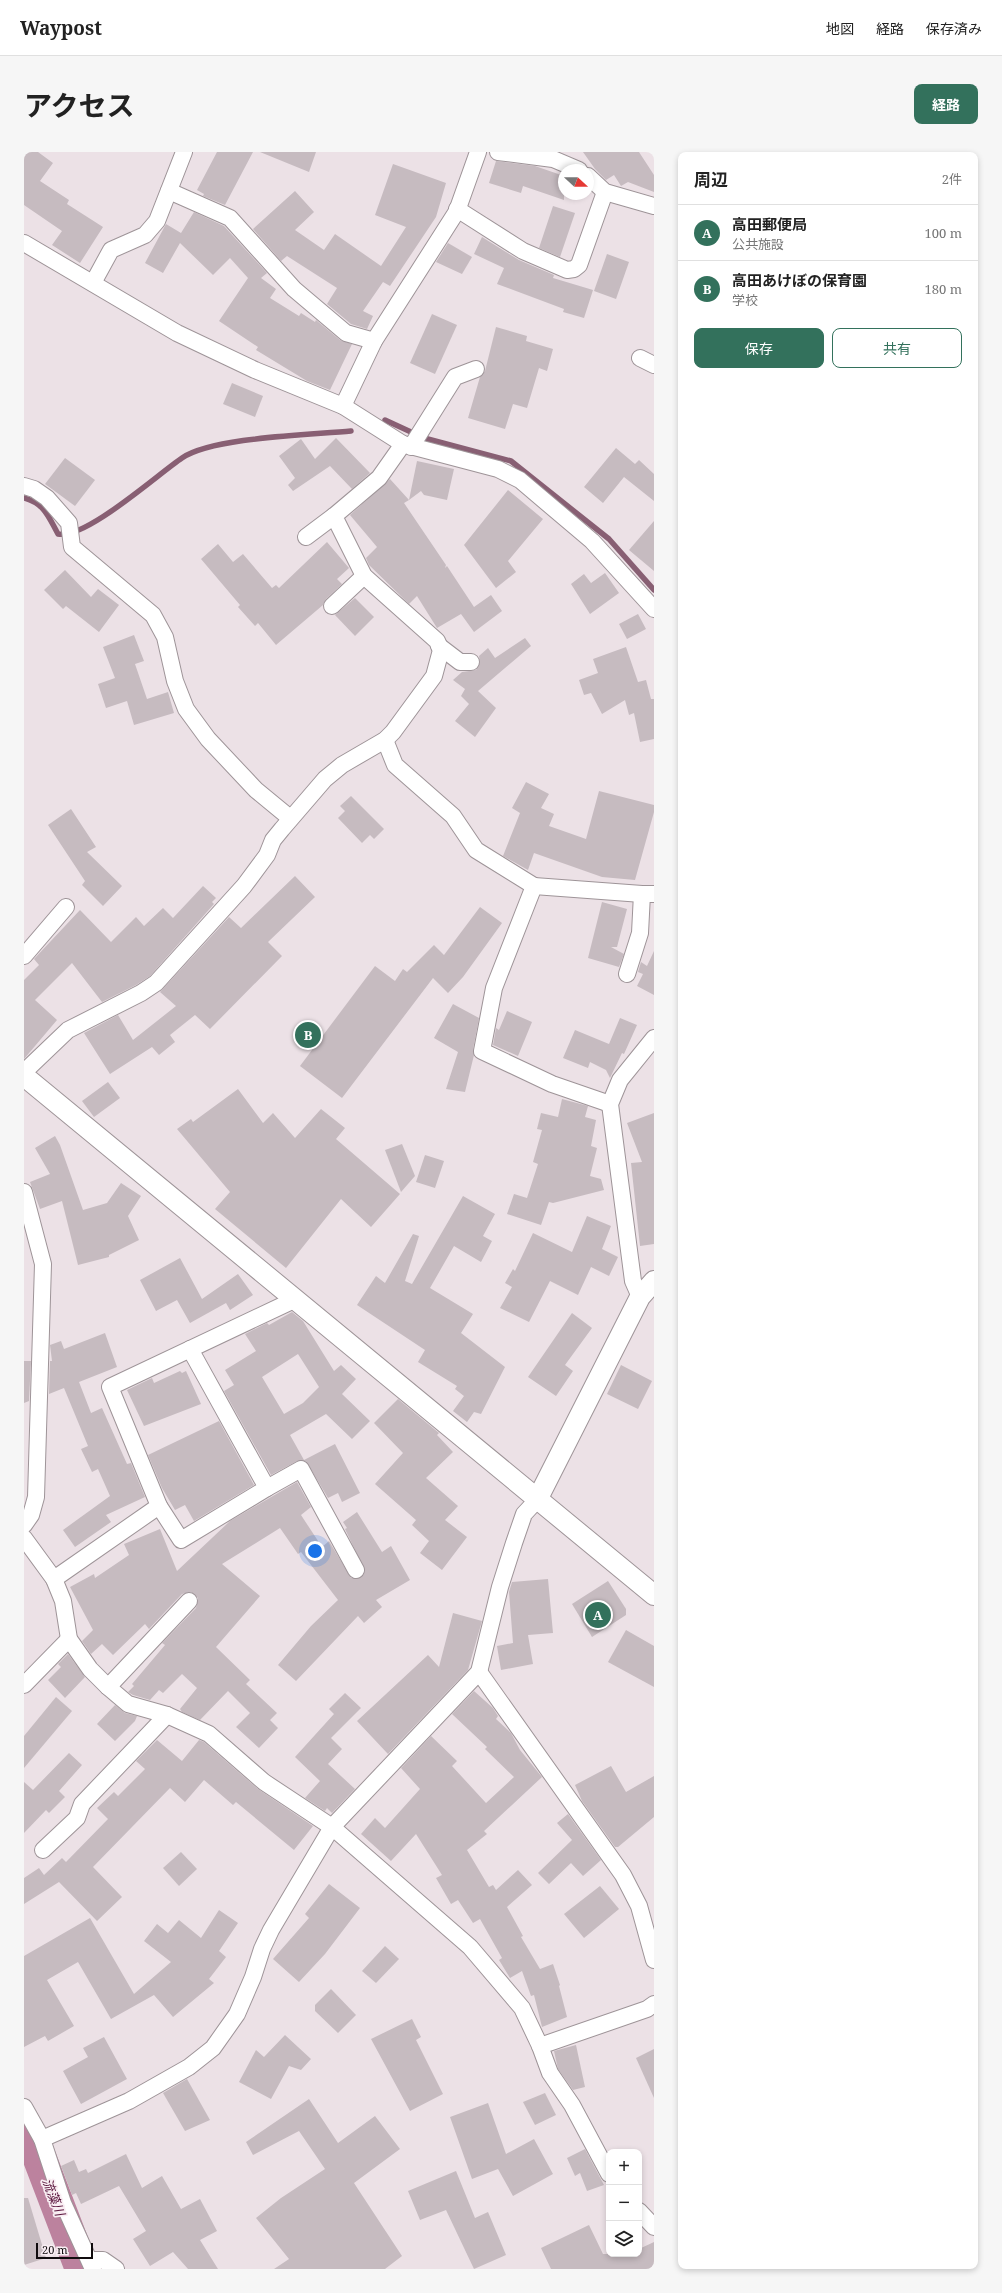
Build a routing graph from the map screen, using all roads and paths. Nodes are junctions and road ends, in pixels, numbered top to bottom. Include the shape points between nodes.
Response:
1 (184, 152) edge
2 (478, 152) edge
3 (498, 152) edge
4 (565, 164) edge
5 (594, 182) edge
6 (169, 191) junction
7 (605, 192) junction
8 (654, 206) edge
9 (457, 209) junction
10 (24, 243) edge
11 (93, 283) junction
12 (374, 341) junction
13 (476, 369) dead end
14 (343, 406) junction
15 (413, 441) junction
16 (24, 486) edge
17 (334, 516) junction
18 (306, 537) dead end
19 (364, 576) junction
20 (332, 606) dead end
21 (654, 609) edge
22 (439, 646) junction
23 (471, 662) dead end
24 (385, 740) junction
25 (290, 818) junction
26 (534, 886) junction
27 (648, 894) edge
28 (66, 907) dead end
29 (24, 956) edge
30 (627, 974) dead end
31 (654, 1038) edge
32 (24, 1072) edge
33 (24, 1076) edge
34 (610, 1104) junction
35 (24, 1192) edge
36 (29, 1227) edge
37 (654, 1282) edge
38 (640, 1297) junction
39 (294, 1300) junction
40 (190, 1349) junction
41 (267, 1488) junction
42 (537, 1500) junction
43 (158, 1506) junction
44 (24, 1525) edge
45 (26, 1543) edge
46 (356, 1570) dead end
47 (54, 1579) junction
48 (654, 1595) edge
49 (189, 1601) dead end
50 (70, 1639) junction
51 (479, 1672) junction
52 (24, 1686) edge
53 (108, 1687) junction
54 (166, 1715) junction
55 (332, 1827) junction
56 (43, 1850) dead end
57 (653, 1954) edge
58 (654, 2004) edge
59 (540, 2046) junction
60 (24, 2107) edge
61 (42, 2139) junction
62 (606, 2168) edge
63 (642, 2214) edge
64 (654, 2227) edge
65 (91, 2264) edge
66 (116, 2269) edge

1 - 6 street
2 - 9 street
3 - 4 street via 553,159
5 - 7 street
6 - 11 street via 157,221 145,235 111,250
6 - 12 street via 230,218 294,289 346,333
7 - 8 street
7 - 9 street via 579,265 567,270 523,251
9 - 12 street
10 - 11 street
11 - 14 street via 177,333 255,370
12 - 14 street
13 - 15 street via 455,377
14 - 15 street
15 - 17 street via 380,478
15 - 21 street via 498,469 520,480 592,541
16 - 25 street via 47,498 69,523 72,547 153,615 165,637 174,682 186,709 208,739 256,790
17 - 18 street
17 - 19 street
19 - 20 street
19 - 22 street via 437,641
22 - 23 street via 460,662
22 - 24 street via 441,650 430,683
24 - 25 street via 334,771
24 - 26 street via 395,765 453,816 476,850
25 - 32 street via 244,886 156,983 142,993 68,1030
26 - 27 street
26 - 34 street via 494,988 482,1052 552,1084
27 - 30 street via 640,934
28 - 29 street
31 - 34 street via 620,1080
33 - 39 street
34 - 38 street via 633,1280
35 - 36 street
36 - 44 street via 43,1264 36,1496 31,1515
37 - 38 street
38 - 42 street
39 - 40 street
39 - 42 street
40 - 41 street
40 - 43 street via 110,1387
41 - 43 street via 181,1540
41 - 46 street via 301,1469
42 - 48 street
42 - 51 street via 524,1514 514,1543
43 - 47 street
45 - 47 street
47 - 50 street via 63,1601
49 - 53 street
50 - 52 street
50 - 53 street via 90,1669
51 - 55 street
51 - 57 street via 623,1875 639,1906
53 - 54 street via 128,1704
54 - 55 street via 209,1734 264,1782
54 - 56 street via 82,1804 77,1818
55 - 59 street via 470,1947 522,2008
55 - 61 street via 268,1936 237,2014 213,2048 189,2067 129,2101
58 - 59 street via 647,2009
59 - 62 street via 550,2073 572,2105
60 - 61 street
61 - 65 street via 64,2203
63 - 64 street
65 - 66 street via 103,2260

